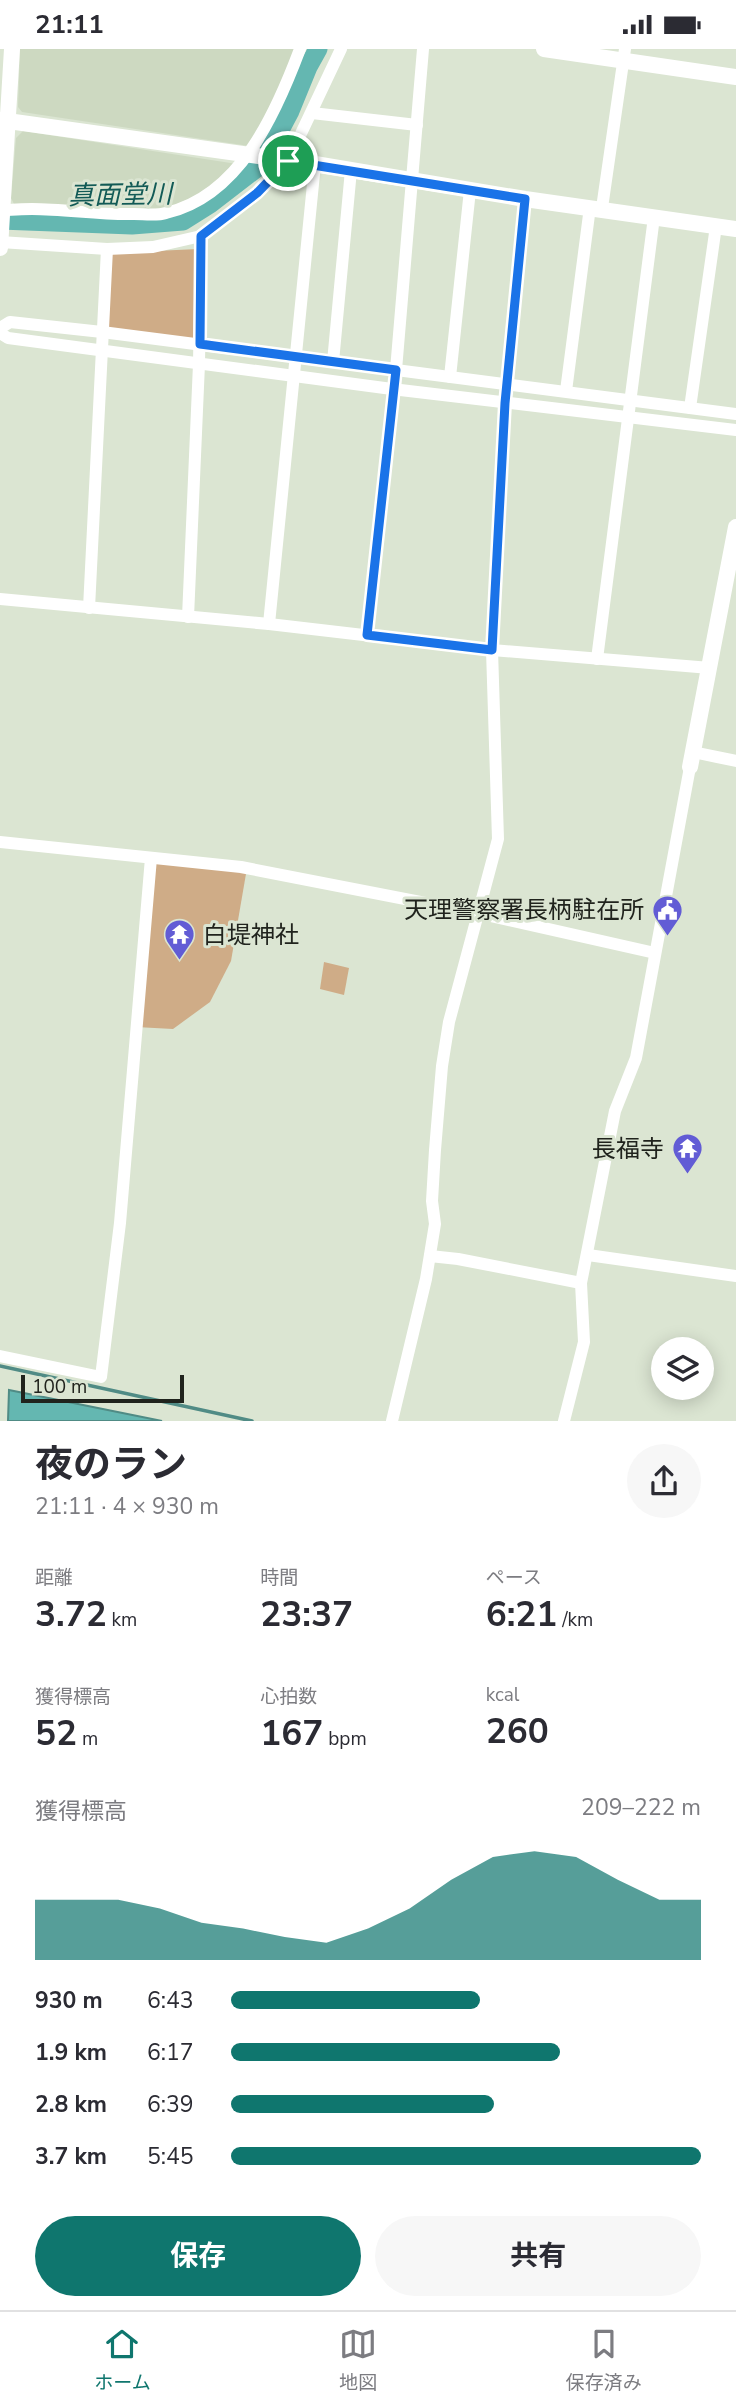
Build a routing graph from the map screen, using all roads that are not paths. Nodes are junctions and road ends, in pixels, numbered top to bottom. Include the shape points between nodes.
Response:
1 (12, 49) edge
2 (300, 49) edge
3 (341, 49) edge
4 (423, 49) edge
5 (544, 49) edge
6 (624, 54) edge
7 (736, 77) edge
8 (312, 113) junction
9 (4, 120) edge
10 (417, 125) junction
11 (251, 156) junction
12 (285, 161) junction
13 (315, 164) junction
14 (351, 170) junction
15 (413, 179) junction
16 (470, 190) junction
17 (525, 199) junction
18 (596, 207) junction
19 (1, 211) edge
20 (654, 216) junction
21 (716, 226) junction
22 (736, 229) edge
23 (201, 236) junction
24 (0, 240) edge
25 (0, 248) edge
26 (107, 249) junction
27 (0, 328) edge
28 (102, 332) junction
29 (0, 333) edge
30 (200, 344) junction
31 (101, 351) junction
32 (296, 357) junction
33 (333, 362) junction
34 (199, 364) junction
35 (396, 370) junction
36 (295, 375) junction
37 (450, 377) junction
38 (507, 383) junction
39 (392, 389) junction
40 (566, 391) junction
41 (629, 399) junction
42 (505, 403) junction
43 (690, 408) junction
44 (736, 414) edge
45 (627, 416) junction
46 (736, 430) edge
47 (736, 527) edge
48 (734, 545) edge
49 (0, 599) edge
50 (89, 608) junction
51 (188, 617) junction
52 (269, 624) junction
53 (367, 635) junction
54 (492, 650) junction
55 (597, 659) junction
56 (710, 668) junction
57 (691, 759) junction
58 (736, 761) edge
59 (0, 842) edge
60 (152, 858) junction
61 (477, 913) junction
62 (655, 953) junction
63 (588, 1255) junction
64 (430, 1256) junction
65 (736, 1276) edge
66 (581, 1283) junction
67 (0, 1356) edge
68 (392, 1421) edge
69 (564, 1421) edge

1 - 9 street
2 - 11 street
3 - 8 street
4 - 10 street
5 - 6 street
6 - 7 street
6 - 18 street
8 - 10 street
8 - 12 street
9 - 11 street
9 - 19 street
10 - 15 street
11 - 12 street
11 - 19 street via 201,199 166,213
12 - 13 street
12 - 23 street via 257,193
13 - 14 street
13 - 32 street
14 - 15 street
14 - 33 street
15 - 16 street
15 - 35 street
16 - 17 street
16 - 37 street
17 - 18 street
17 - 38 street
18 - 20 street
18 - 40 street
19 - 24 street
20 - 21 street
20 - 41 street
21 - 22 street
21 - 43 street
23 - 26 street via 153,247
23 - 30 street
24 - 25 street
24 - 26 street
26 - 28 street
27 - 28 street via 10,322
28 - 30 street
28 - 31 street
29 - 31 street via 8,338
30 - 32 street
30 - 34 street
31 - 34 street
31 - 50 street
32 - 33 street
32 - 36 street
33 - 35 street
34 - 36 street
34 - 51 street
35 - 37 street
35 - 39 street
36 - 39 street
36 - 52 street
37 - 38 street
38 - 40 street
38 - 42 street
39 - 42 street
39 - 53 street
40 - 41 street
41 - 43 street
41 - 45 street
42 - 45 street
42 - 54 street
43 - 44 street
45 - 46 street
45 - 55 street
47 - 48 street
48 - 56 street
49 - 50 street
50 - 51 street
51 - 52 street
52 - 53 street
53 - 54 street
54 - 55 street
54 - 61 street via 498,839
55 - 56 street
56 - 57 street
57 - 58 street
57 - 62 street
59 - 60 street
60 - 61 street via 241,867
60 - 67 street via 120,1223 101,1377
61 - 62 street
61 - 64 street via 442,1066
62 - 63 street via 636,1058 615,1111
63 - 65 street
63 - 66 street
64 - 66 street
64 - 68 street
66 - 69 street via 584,1342

